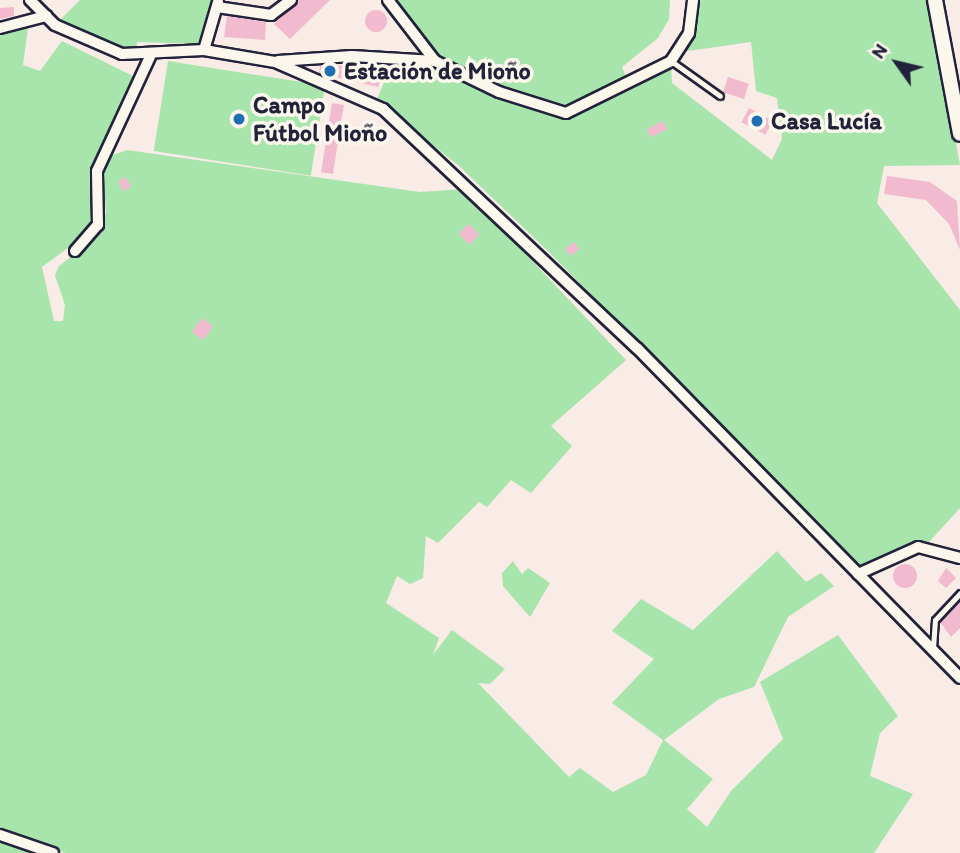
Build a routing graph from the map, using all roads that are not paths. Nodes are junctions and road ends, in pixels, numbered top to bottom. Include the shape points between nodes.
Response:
1 (30, 0) edge
2 (291, 0) edge
3 (388, 0) edge
4 (693, 0) edge
5 (935, 0) edge
6 (218, 3) edge
7 (46, 16) junction
8 (0, 28) edge
9 (204, 50) junction
10 (150, 57) junction
11 (435, 61) junction
12 (671, 61) junction
13 (275, 62) junction
14 (720, 96) dead end
15 (960, 134) edge
16 (75, 251) dead end
17 (960, 558) edge
18 (858, 574) junction
19 (960, 593) edge
20 (931, 650) junction
21 (960, 678) edge
22 (0, 835) edge
23 (53, 853) edge

1 - 7 street
2 - 6 street via 271,15
3 - 11 street
4 - 12 street via 689,33
5 - 15 street
6 - 9 street
7 - 8 street
7 - 10 street via 75,35
9 - 10 street
9 - 13 street
10 - 16 street via 97,171 99,225
11 - 12 street via 499,92 566,113
11 - 13 street via 329,56
12 - 14 lane
13 - 18 street via 383,109 414,133
17 - 18 street via 918,547
18 - 20 street
19 - 20 lane via 934,620 938,639
20 - 21 street
22 - 23 street

